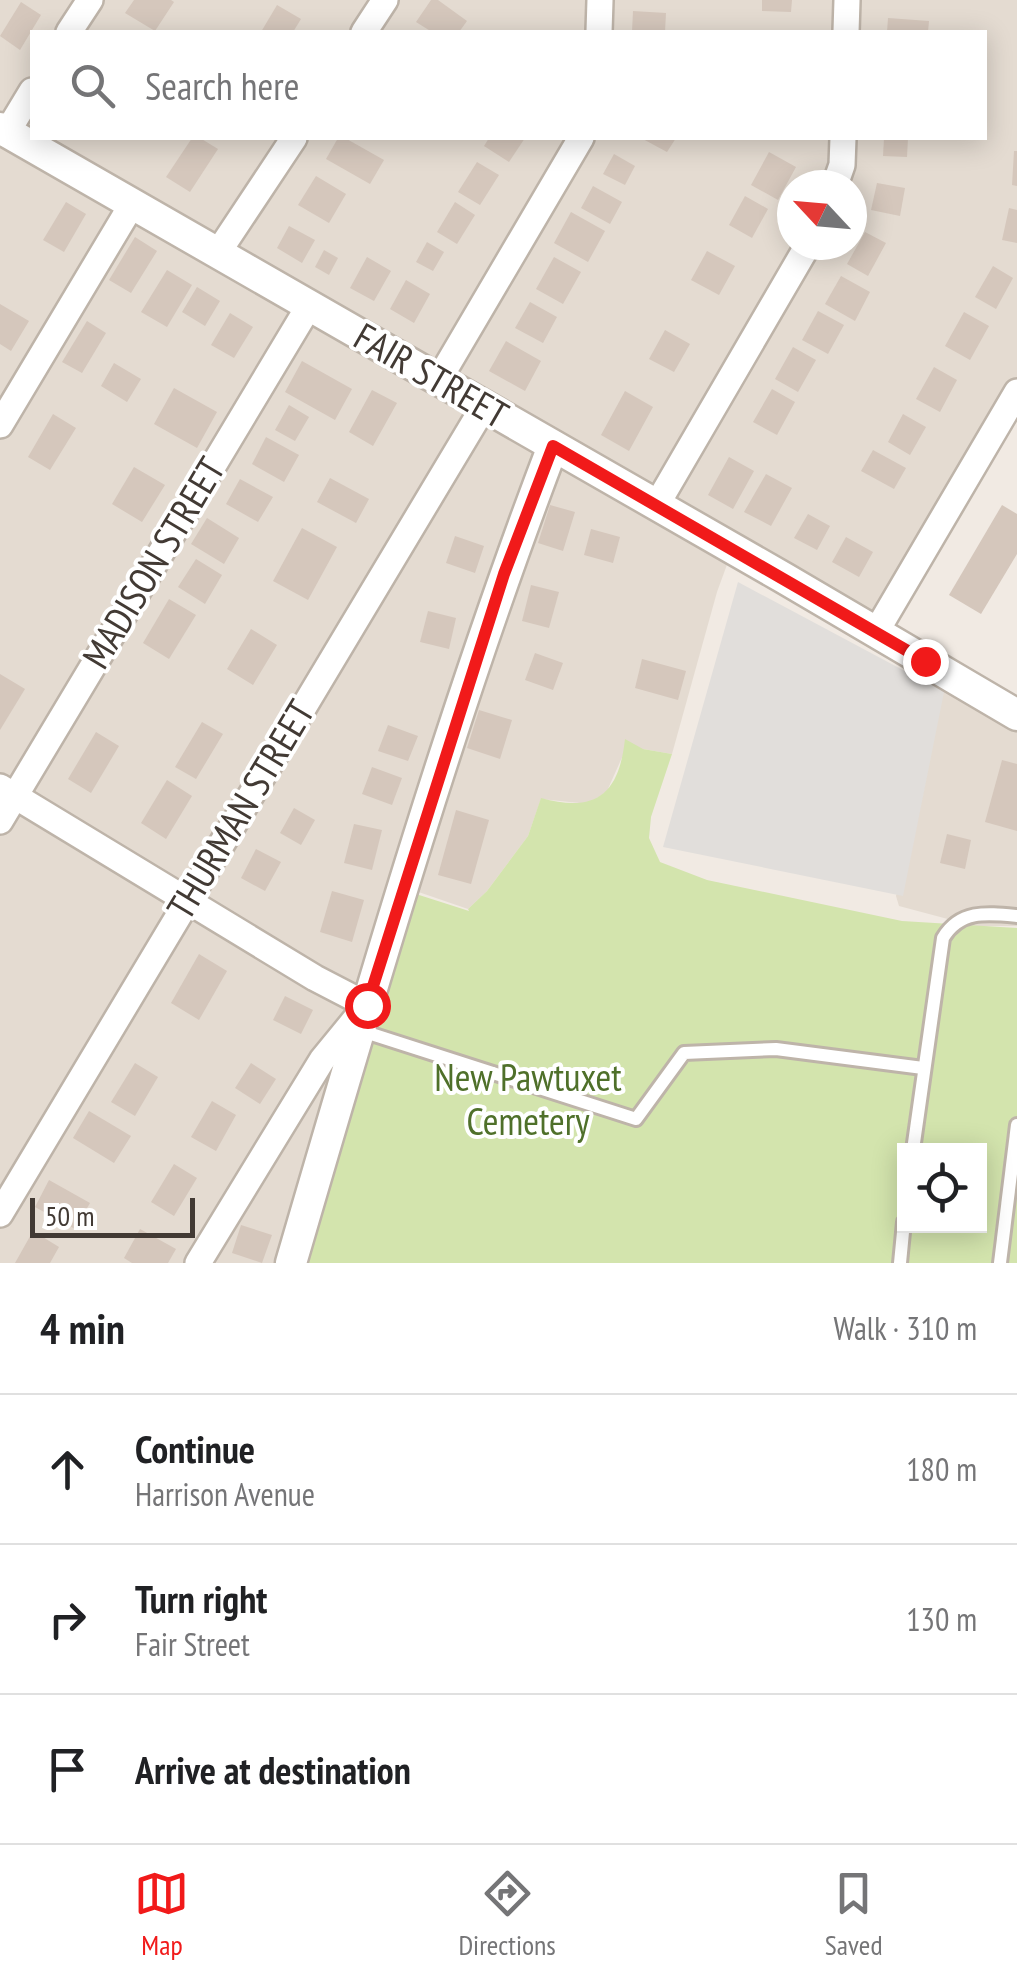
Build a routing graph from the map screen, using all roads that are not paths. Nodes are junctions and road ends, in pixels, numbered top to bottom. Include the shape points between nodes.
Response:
1 (90, 0) edge
2 (385, 0) edge
3 (600, 0) edge
4 (847, 0) edge
5 (71, 30) edge
6 (365, 30) edge
7 (599, 30) edge
8 (846, 30) edge
9 (30, 94) edge
10 (3, 131) edge
11 (293, 140) edge
12 (581, 140) edge
13 (843, 140) edge
14 (840, 170) edge
15 (132, 206) junction
16 (216, 254) junction
17 (799, 260) edge
18 (309, 306) junction
19 (438, 380) junction
20 (1017, 392) edge
21 (483, 408) junction
22 (0, 426) edge
23 (553, 446) junction
24 (656, 506) junction
25 (876, 632) junction
26 (1017, 716) edge
27 (7, 791) edge
28 (0, 820) edge
29 (186, 900) junction
30 (1017, 916) edge
31 (363, 1018) junction
32 (922, 1068) junction
33 (1017, 1127) edge
34 (914, 1143) edge
35 (0, 1214) edge
36 (903, 1233) edge
37 (198, 1263) edge
38 (291, 1263) edge
39 (900, 1263) edge
40 (1000, 1263) edge

1 - 5 street
2 - 6 street
3 - 7 street
4 - 8 street
9 - 10 street
10 - 15 street, FAIR STREET
11 - 16 street
12 - 19 street
13 - 14 street
15 - 16 street, FAIR STREET
15 - 22 street
16 - 18 street, FAIR STREET
17 - 24 street
18 - 19 street, FAIR STREET
18 - 27 street, MADISON STREET
19 - 21 street, FAIR STREET
20 - 25 street
21 - 23 street, FAIR STREET
21 - 29 street, THURMAN STREET
23 - 24 street, FAIR STREET
23 - 31 street via 504,574
24 - 25 street, FAIR STREET
25 - 26 street, FAIR STREET
27 - 28 street, MADISON STREET
27 - 29 street
29 - 31 street
29 - 35 street, THURMAN STREET
30 - 32 lane via 972,916 953,922 943,938
31 - 32 lane via 636,1119 684,1053 776,1049
31 - 37 street via 322,1060
31 - 38 street
32 - 34 lane
33 - 40 lane
36 - 39 lane

